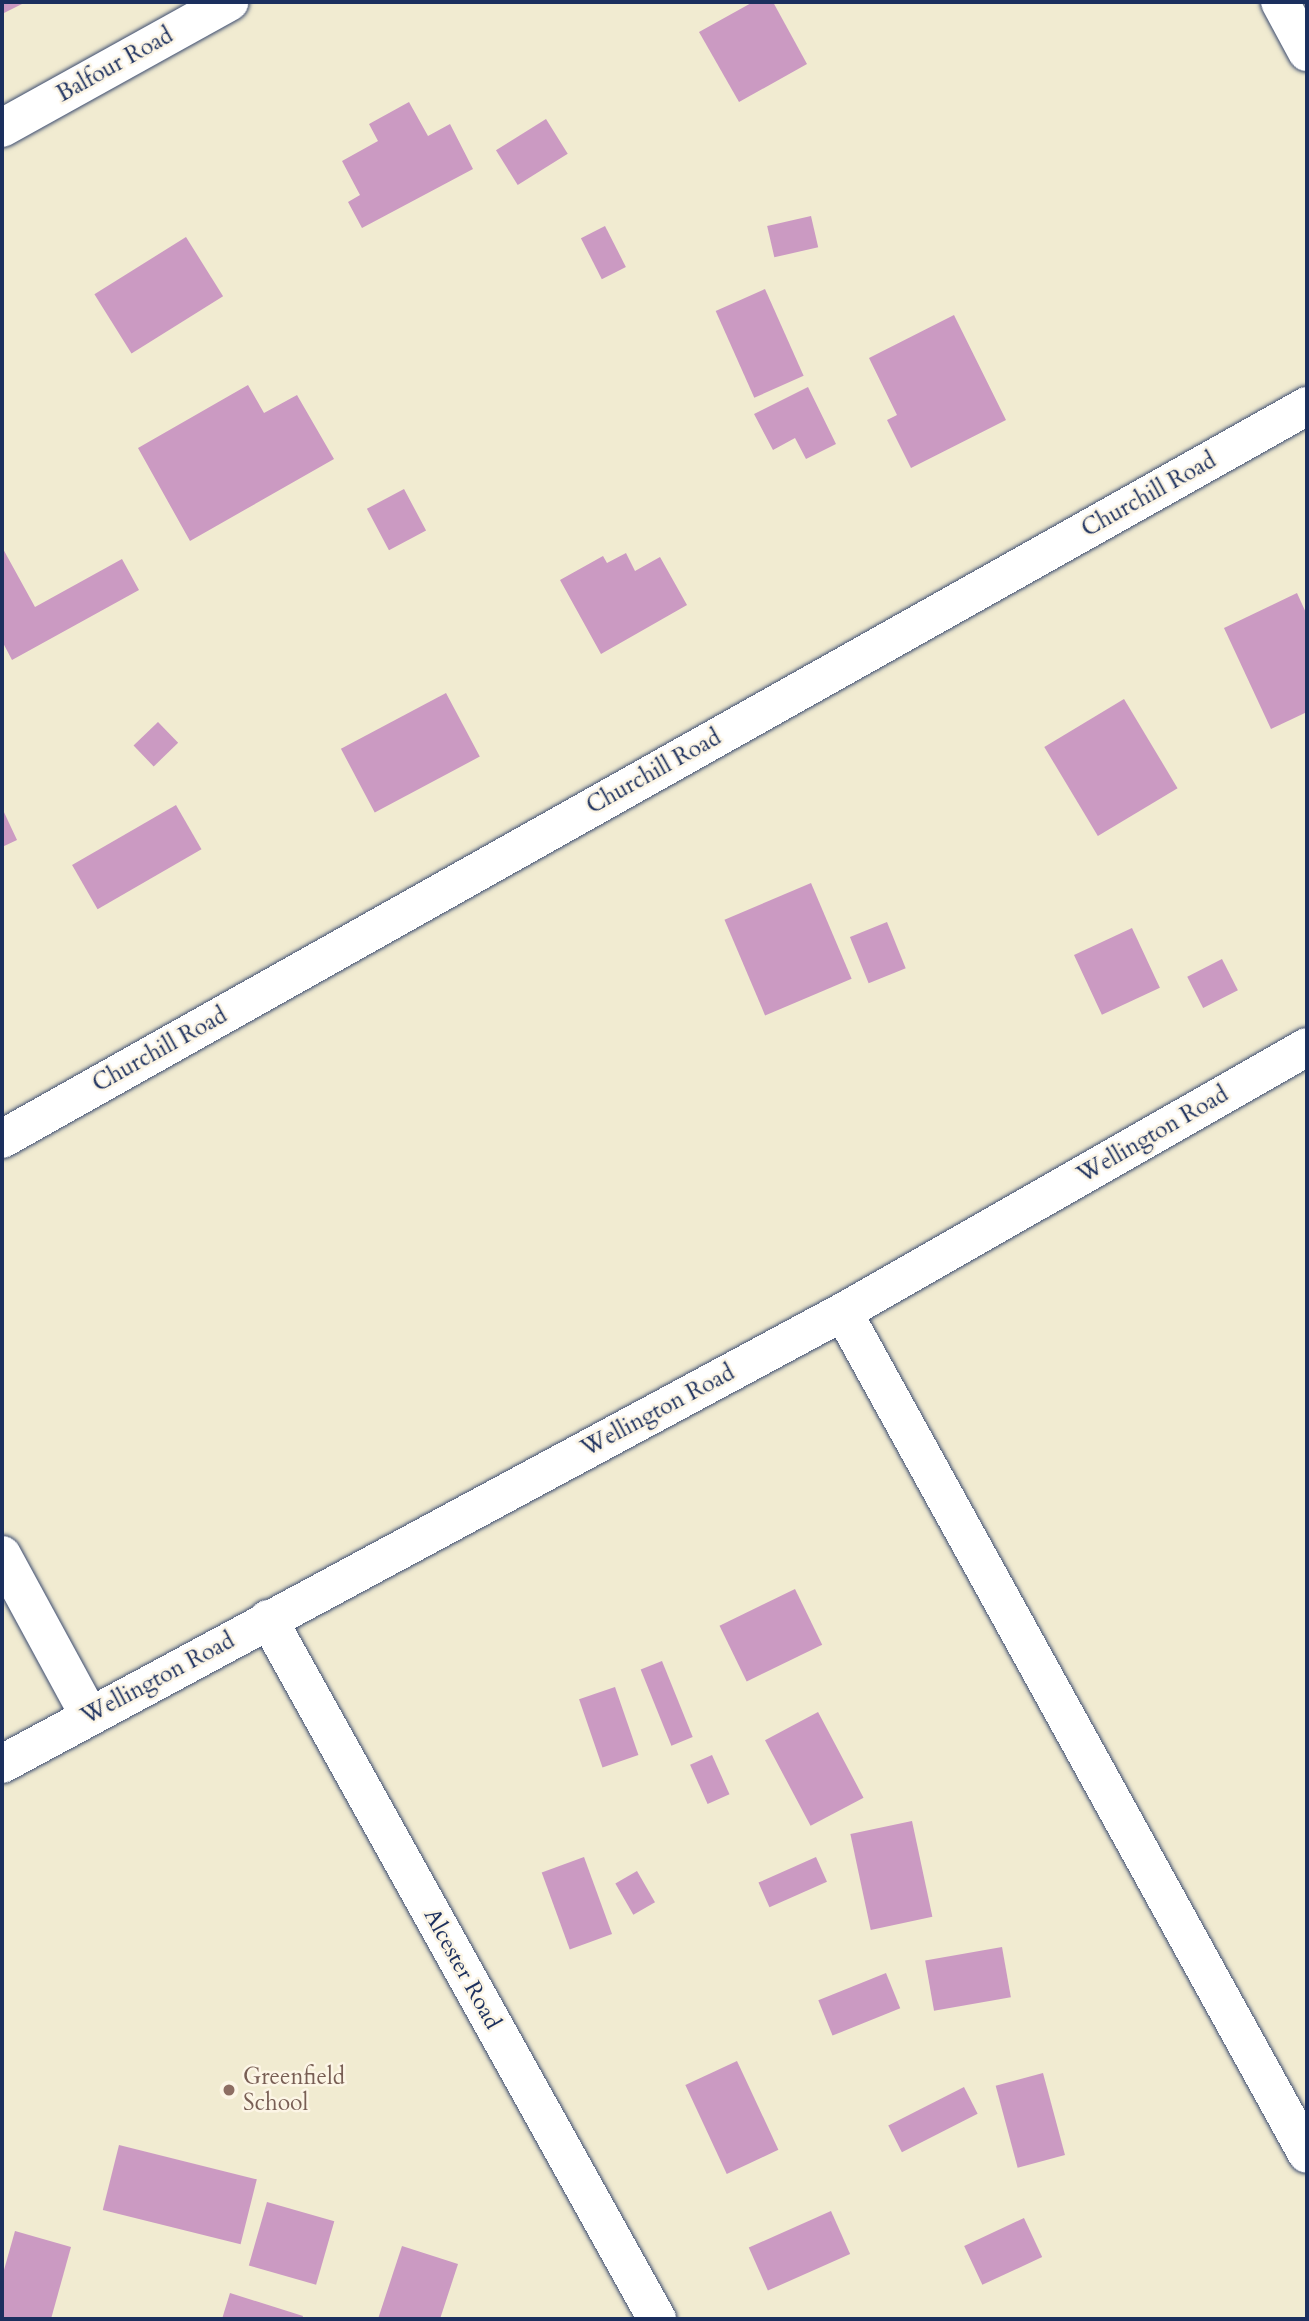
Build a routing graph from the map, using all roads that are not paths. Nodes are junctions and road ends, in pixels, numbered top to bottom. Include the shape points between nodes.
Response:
1 (229, 2) edge
2 (1280, 2) edge
3 (1307, 52) edge
4 (2, 128) edge
5 (1307, 406) edge
6 (1307, 1046) edge
7 (2, 1139) edge
8 (843, 1311) junction
9 (2, 1555) edge
10 (268, 1619) junction
11 (89, 1715) junction
12 (2, 1764) edge
13 (1307, 2154) edge
14 (657, 2319) edge

1 - 4 street, Balfour Road
2 - 3 street
5 - 7 street, Churchill Road
6 - 8 street, Wellington Road
8 - 10 street, Wellington Road
8 - 13 street
9 - 11 street
10 - 11 street, Wellington Road
10 - 14 street, Alcester Road
11 - 12 street, Wellington Road

